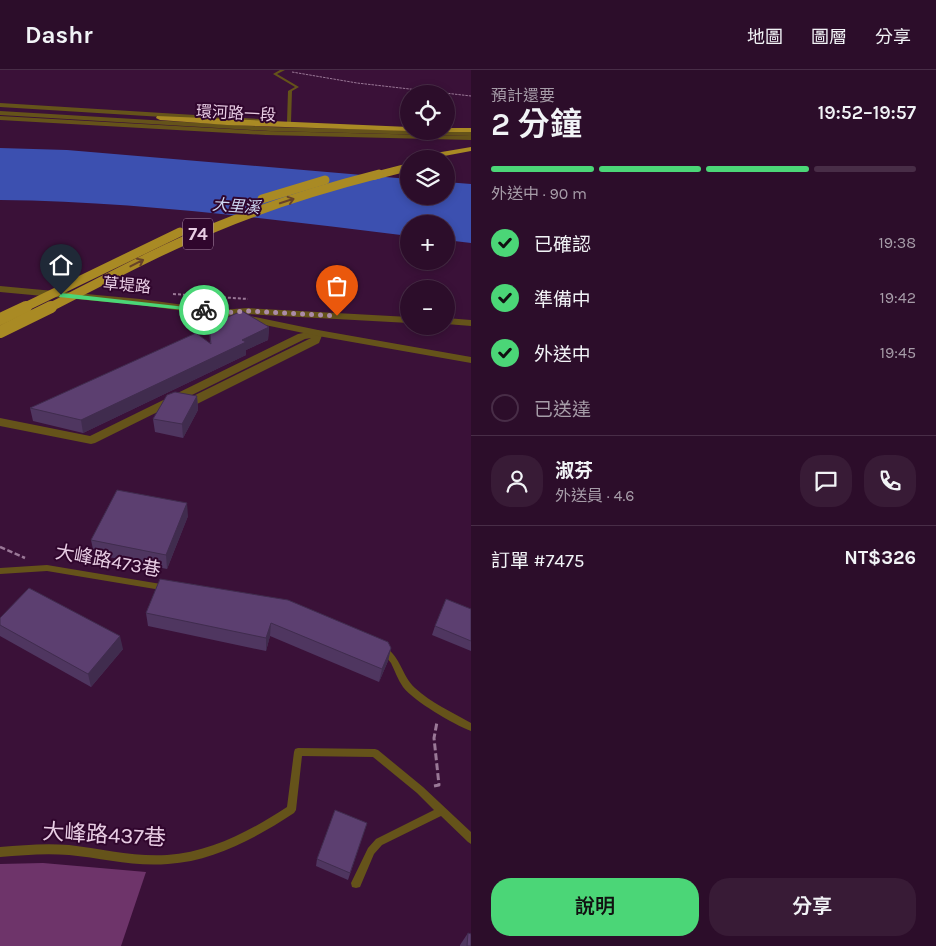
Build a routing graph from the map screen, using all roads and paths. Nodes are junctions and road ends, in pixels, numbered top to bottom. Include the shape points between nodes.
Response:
1 (282, 70) edge
2 (471, 96) edge
3 (0, 105) edge
4 (0, 109) edge
5 (0, 113) edge
6 (0, 118) edge
7 (160, 118) junction
8 (260, 120) junction
9 (289, 122) junction
10 (400, 127) edge
11 (400, 127) edge
12 (455, 128) edge
13 (471, 128) edge
14 (471, 134) edge
15 (471, 138) edge
16 (471, 149) edge
17 (455, 152) edge
18 (471, 156) edge
19 (455, 159) edge
20 (400, 162) edge
21 (400, 169) edge
22 (0, 289) edge
23 (47, 294) junction
24 (169, 294) dead end
25 (75, 296) junction
26 (248, 299) dead end
27 (221, 313) junction
28 (0, 318) edge
29 (400, 320) edge
30 (455, 322) edge
31 (471, 323) edge
32 (0, 333) edge
33 (318, 333) junction
34 (471, 360) edge
35 (189, 403) edge
36 (0, 422) edge
37 (0, 547) edge
38 (47, 568) junction
39 (0, 572) edge
40 (174, 589) edge
41 (372, 644) edge
42 (439, 710) junction
43 (471, 727) edge
44 (420, 790) junction
45 (442, 811) junction
46 (471, 839) edge
47 (0, 852) edge
48 (356, 882) dead end

1 - 2 path
1 - 9 lane via 275,74 297,86 290,91
3 - 8 street, 環河路一段
4 - 7 street, 環河路一段
5 - 14 street, 環河路一段 via 270,130
6 - 15 street, 環河路一段 via 266,133
7 - 8 street, 環河路一段
7 - 11 highway via 296,126
8 - 9 street, 環河路一段
9 - 10 street, 環河路一段
12 - 13 highway
16 - 17 highway, 74
18 - 19 highway
20 - 28 highway, 74, bridge via 300,186 236,208
32 -> 21 highway, 74, bridge via 174,244 312,192
22 - 23 street, 草堤路
23 - 25 street, 草堤路
23 - 28 street
24 - 26 path
25 - 27 street, 草堤路
25 - 32 street
27 - 29 street, 草堤路 via 247,311
27 - 33 street, 草堤路
30 - 31 street
33 - 34 street, 草堤路
33 - 35 street via 315,341
33 - 36 street via 302,336 91,440
37 - 38 path, 大峰路473巷
38 - 39 lane
38 - 40 lane, 大峰路473巷
41 - 42 lane via 389,652 406,684
42 - 43 lane
42 - 44 path via 434,738 439,785
44 - 45 lane, 大峰路437巷
44 - 47 lane, 大峰路437巷 via 374,753 298,752 291,810 231,845 192,856 150,860 47,849
45 - 46 lane, 大峰路437巷
45 - 48 lane via 379,842

